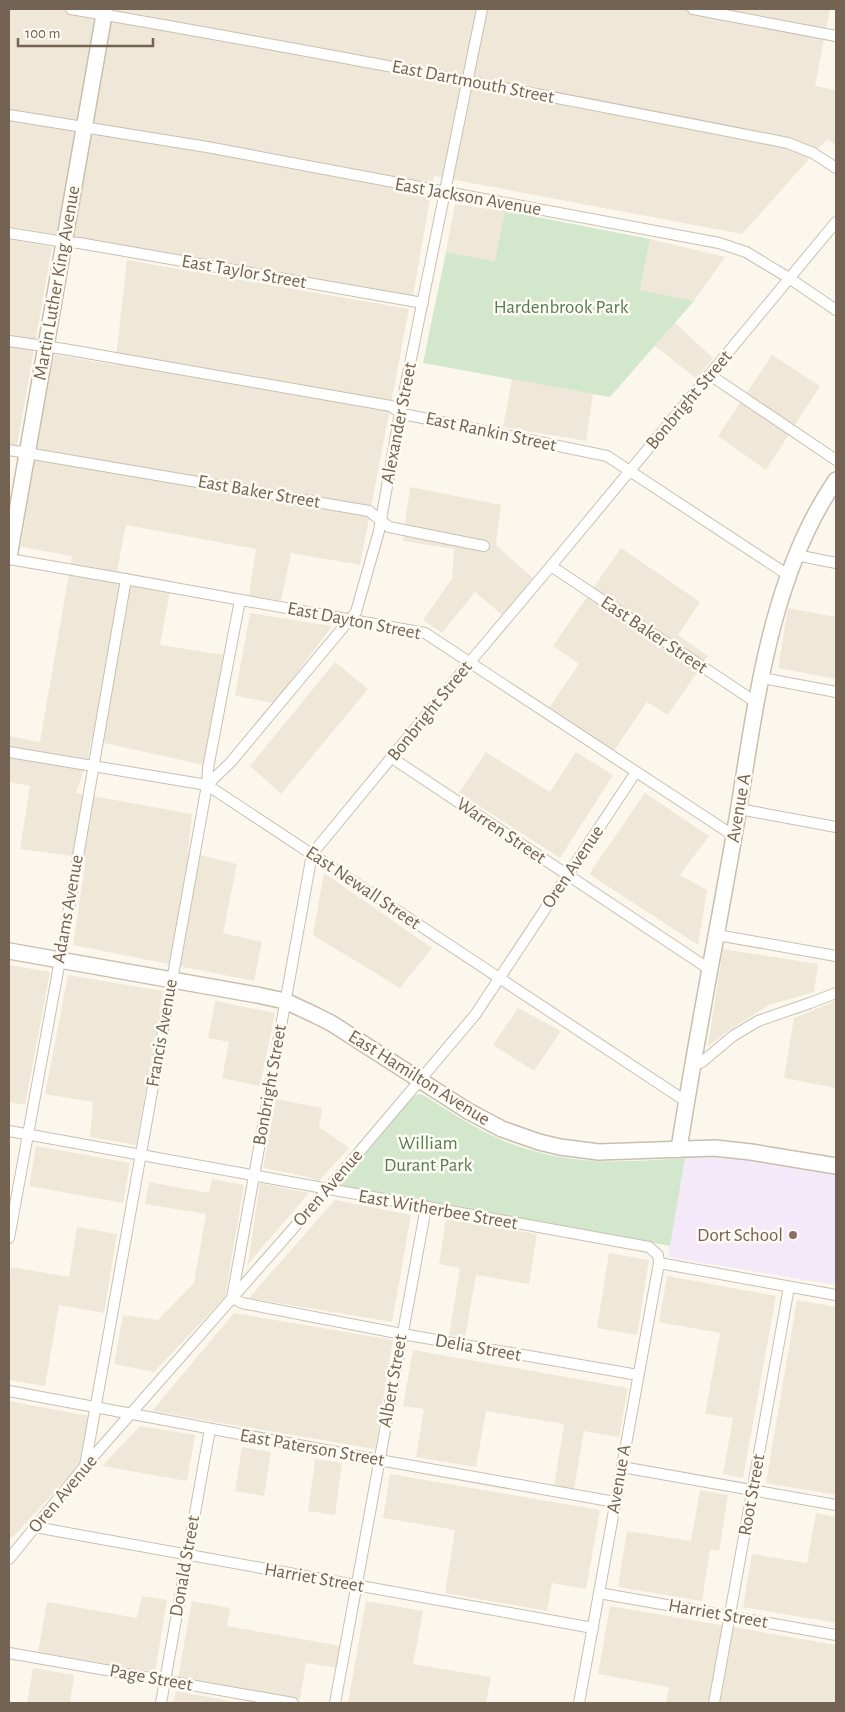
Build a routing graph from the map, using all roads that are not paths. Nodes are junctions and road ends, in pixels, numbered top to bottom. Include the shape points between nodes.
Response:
1 (71, 9) edge
2 (482, 9) edge
3 (693, 9) edge
4 (104, 12) edge
5 (836, 36) edge
6 (468, 80) junction
7 (9, 115) edge
8 (84, 128) junction
9 (836, 168) edge
10 (446, 192) junction
11 (836, 222) edge
12 (9, 233) edge
13 (64, 242) junction
14 (790, 278) junction
15 (423, 304) junction
16 (836, 310) edge
17 (9, 341) edge
18 (46, 348) junction
19 (710, 375) junction
20 (400, 413) junction
21 (9, 450) edge
22 (27, 454) junction
23 (836, 460) edge
24 (630, 470) junction
25 (836, 480) edge
26 (380, 519) junction
27 (484, 546) dead end
28 (796, 555) junction
29 (9, 558) edge
30 (836, 563) edge
31 (551, 566) junction
32 (788, 574) junction
33 (126, 579) junction
34 (240, 600) junction
35 (350, 620) junction
36 (470, 662) junction
37 (762, 678) junction
38 (836, 692) edge
39 (757, 703) junction
40 (9, 752) edge
41 (392, 758) junction
42 (93, 765) junction
43 (636, 772) junction
44 (207, 785) junction
45 (739, 810) junction
46 (836, 827) edge
47 (734, 836) junction
48 (312, 854) junction
49 (568, 875) junction
50 (717, 934) junction
51 (9, 951) edge
52 (836, 956) edge
53 (60, 960) junction
54 (710, 969) junction
55 (499, 978) junction
56 (172, 980) junction
57 (836, 993) edge
58 (285, 1002) junction
59 (694, 1066) junction
60 (419, 1080) junction
61 (687, 1102) junction
62 (9, 1131) edge
63 (27, 1134) junction
64 (679, 1149) junction
65 (140, 1155) junction
66 (836, 1166) edge
67 (254, 1175) junction
68 (327, 1190) junction
69 (426, 1207) junction
70 (9, 1238) edge
71 (658, 1259) junction
72 (789, 1287) junction
73 (836, 1295) edge
74 (232, 1298) junction
75 (402, 1334) junction
76 (638, 1375) junction
77 (9, 1391) edge
78 (95, 1407) junction
79 (133, 1414) junction
80 (210, 1429) junction
81 (379, 1460) junction
82 (84, 1467) junction
83 (622, 1467) junction
84 (752, 1490) junction
85 (615, 1502) junction
86 (836, 1504) edge
87 (35, 1527) junction
88 (187, 1555) junction
89 (9, 1559) edge
90 (357, 1586) junction
91 (599, 1593) junction
92 (730, 1616) junction
93 (593, 1628) junction
94 (836, 1635) edge
95 (9, 1653) edge
96 (165, 1681) junction
97 (161, 1703) edge
98 (293, 1703) edge
99 (335, 1703) edge
100 (579, 1703) edge
101 (714, 1703) edge

1 - 4 street, East Dartmouth Street
2 - 6 street, Alexander Street
3 - 5 street
4 - 6 street, East Dartmouth Street
4 - 8 street, Martin Luther King Avenue
6 - 9 street, East Dartmouth Street via 788,143 813,153
6 - 10 street, Alexander Street
7 - 8 street, East Jackson Avenue
8 - 10 street, East Jackson Avenue via 207,147
8 - 13 street, Martin Luther King Avenue
10 - 14 street, East Jackson Avenue via 719,243 746,252
10 - 15 street, Alexander Street
11 - 14 street, Bonbright Street
12 - 13 street, East Taylor Street
13 - 15 street, East Taylor Street
13 - 18 street, Martin Luther King Avenue
14 - 16 street, East Jackson Avenue
14 - 19 street, Bonbright Street
15 - 20 street, Alexander Street
17 - 18 street, East Rankin Street
18 - 20 street, East Rankin Street via 391,406
18 - 22 street, Martin Luther King Avenue
19 - 23 street
19 - 24 street, Bonbright Street
20 - 24 street, East Rankin Street via 607,456
20 - 26 street, Alexander Street
21 - 22 street, East Baker Street
22 - 26 street, East Baker Street via 369,511
22 - 29 street, Martin Luther King Avenue
24 - 31 street, Bonbright Street
24 - 32 street, East Rankin Street
25 - 28 street, Avenue A
26 - 27 street, East Baker Street via 389,528
26 - 35 street, Alexander Street via 356,612
28 - 30 street
28 - 32 street, Avenue A
29 - 33 street, East Dayton Street
31 - 36 street, Bonbright Street
31 - 39 street, East Baker Street
32 - 37 street, Avenue A
33 - 34 street, East Dayton Street
33 - 42 street, Adams Avenue
34 - 35 street, East Dayton Street
34 - 44 street, Francis Avenue
35 - 36 street, East Dayton Street via 425,633
35 - 44 street, Alexander Street via 230,763
36 - 41 street, Bonbright Street
36 - 43 street, East Dayton Street
37 - 38 street
37 - 39 street, Avenue A
39 - 45 street, Avenue A
40 - 42 street, East Newall Street
41 - 48 street, Bonbright Street
41 - 49 street, Warren Street
42 - 44 street, East Newall Street
42 - 53 street, Adams Avenue
43 - 47 street, East Dayton Street
43 - 49 street, Oren Avenue
44 - 48 street, East Newall Street
44 - 56 street, Francis Avenue
45 - 46 street
45 - 47 street, Avenue A
47 - 50 street, Avenue A
48 - 55 street, East Newall Street
48 - 58 street, Bonbright Street
49 - 54 street, Warren Street
49 - 55 street, Oren Avenue
50 - 52 street
50 - 54 street, Avenue A
51 - 53 street, East Hamilton Avenue
53 - 56 street, East Hamilton Avenue
53 - 63 street, Adams Avenue
54 - 59 street, Avenue A
55 - 60 street, Oren Avenue via 475,1015
55 - 61 street, East Newall Street
56 - 58 street, East Hamilton Avenue
56 - 65 street, Francis Avenue
57 - 59 street via 758,1021
58 - 60 street, East Hamilton Avenue via 331,1023
58 - 67 street, Bonbright Street
59 - 61 street, Avenue A
60 - 64 street, East Hamilton Avenue via 486,1122 539,1142 599,1152
60 - 68 street, Oren Avenue
61 - 64 street, Avenue A
62 - 63 street, East Witherbee Street
63 - 65 street, East Witherbee Street
63 - 70 street, Adams Avenue
64 - 66 street, East Hamilton Avenue via 734,1150
65 - 67 street, East Witherbee Street
65 - 78 street, Francis Avenue
67 - 68 street, East Witherbee Street
67 - 74 street, Bonbright Street
68 - 69 street, East Witherbee Street
68 - 74 street, Oren Avenue
69 - 71 street, East Witherbee Street via 649,1248
69 - 75 street, Albert Street
71 - 72 street, East Witherbee Street
71 - 76 street, Avenue A
72 - 73 street, East Witherbee Street
72 - 84 street, Root Street
74 - 75 street, Delia Street via 242,1303
74 - 79 street, Oren Avenue
75 - 76 street, Delia Street
75 - 81 street, Albert Street
76 - 83 street, Avenue A
77 - 78 street, East Paterson Street
78 - 79 street, East Paterson Street
78 - 82 street, Francis Avenue
79 - 80 street, East Paterson Street
79 - 82 street, Oren Avenue
80 - 81 street, East Paterson Street
80 - 88 street, Donald Street
81 - 85 street, East Paterson Street
81 - 90 street, Albert Street
82 - 87 street, Oren Avenue
83 - 84 street
83 - 85 street, Avenue A
84 - 86 street
84 - 92 street, Root Street
85 - 91 street, Avenue A
87 - 88 street, Harriet Street
87 - 89 street, Oren Avenue
88 - 90 street, Harriet Street
88 - 96 street, Donald Street
90 - 93 street, Harriet Street
90 - 99 street, Albert Street
91 - 92 street, Harriet Street
91 - 93 street, Avenue A
92 - 94 street, Harriet Street
92 - 101 street, Root Street
93 - 100 street, Avenue A
95 - 96 street, Page Street
96 - 97 street, Donald Street
96 - 98 street, Page Street

